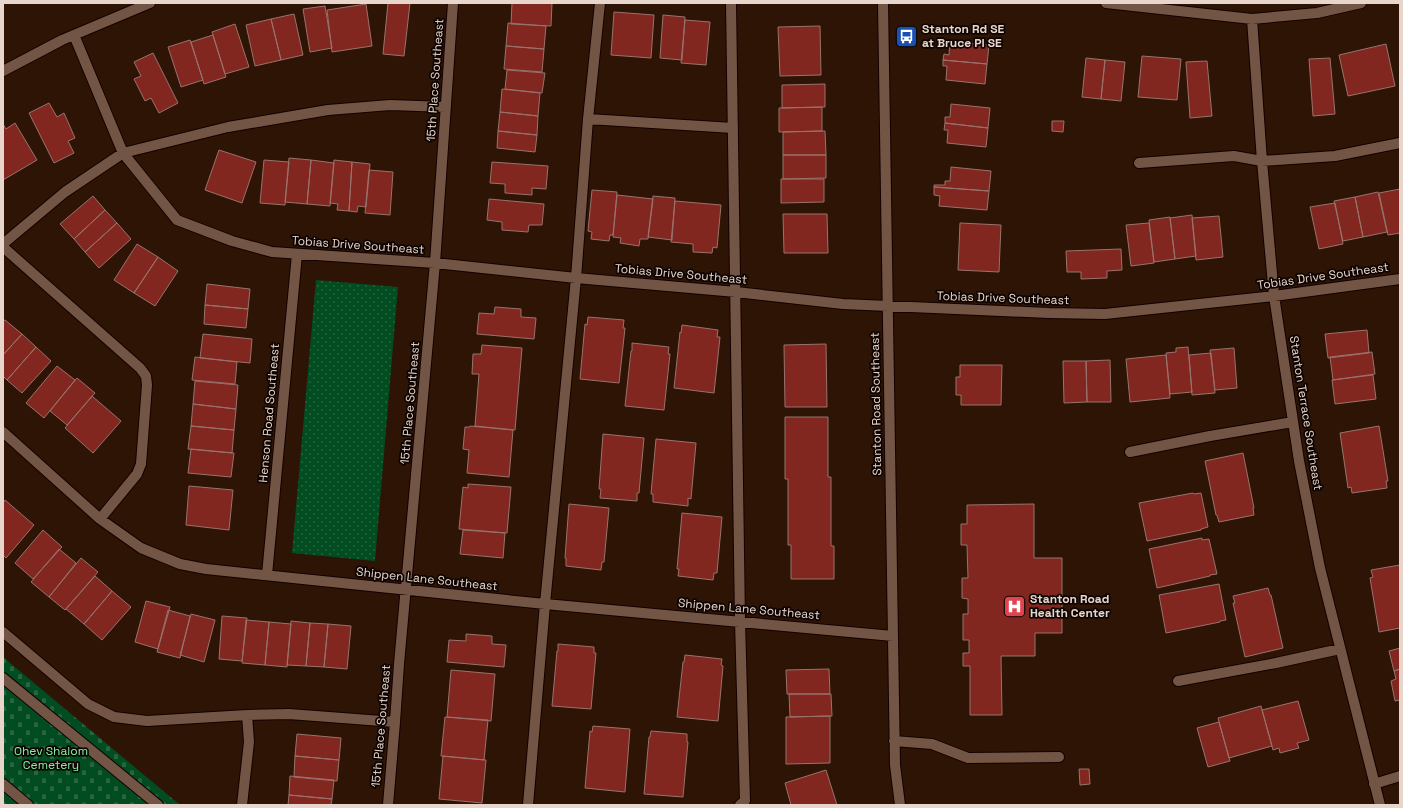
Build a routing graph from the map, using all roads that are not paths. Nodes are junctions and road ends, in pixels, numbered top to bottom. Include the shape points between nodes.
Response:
1 (150, 3) edge
2 (453, 3) edge
3 (600, 3) edge
4 (731, 3) edge
5 (883, 3) edge
6 (1106, 3) edge
7 (1361, 3) edge
8 (1159, 6) edge
9 (1252, 19) junction
10 (74, 35) junction
11 (3, 71) edge
12 (446, 107) junction
13 (588, 119) junction
14 (733, 128) junction
15 (1400, 144) edge
16 (123, 153) junction
17 (1262, 161) junction
18 (1139, 163) dead end
19 (3, 244) edge
20 (3, 247) edge
21 (297, 254) junction
22 (435, 263) junction
23 (576, 278) junction
24 (1400, 279) edge
25 (736, 292) junction
26 (1274, 296) junction
27 (888, 307) junction
28 (1293, 422) junction
29 (3, 432) edge
30 (1130, 452) dead end
31 (100, 519) junction
32 (267, 575) junction
33 (406, 590) junction
34 (545, 604) junction
35 (740, 621) junction
36 (3, 632) edge
37 (893, 636) junction
38 (1340, 649) junction
39 (3, 678) edge
40 (1178, 681) dead end
41 (247, 715) junction
42 (395, 722) junction
43 (894, 741) junction
44 (1059, 757) dead end
45 (1400, 776) edge
46 (3, 784) edge
47 (1374, 784) junction
48 (28, 805) edge
49 (158, 805) edge
50 (242, 805) edge
51 (388, 805) edge
52 (528, 805) edge
53 (740, 805) edge
54 (900, 805) edge
55 (1380, 805) edge

1 - 10 street
2 - 12 street, 15th Place Southeast
3 - 13 street
4 - 14 street
5 - 27 street, Stanton Road Southeast
6 - 8 street
7 - 9 street via 1317,13
8 - 9 street
9 - 17 street, Stanton Terrace Southeast
10 - 11 street
10 - 16 street, Tobias Drive Southeast
12 - 16 street via 390,105 328,110 228,127
12 - 22 street, 15th Place Southeast
13 - 14 street
13 - 23 street
14 - 25 street
15 - 17 street via 1334,156
16 - 19 street via 64,192
16 - 21 street, Tobias Drive Southeast via 177,220 232,241 272,252
17 - 18 street via 1234,156
17 - 26 street, Stanton Terrace Southeast
20 - 31 street via 146,376 141,464 137,474
21 - 22 street, Tobias Drive Southeast
21 - 32 street, Henson Road Southeast
22 - 23 street, Tobias Drive Southeast
22 - 33 street, 15th Place Southeast
23 - 25 street, Tobias Drive Southeast
23 - 34 street
24 - 26 street, Tobias Drive Southeast
25 - 27 street, Tobias Drive Southeast
25 - 35 street
26 - 27 street, Tobias Drive Southeast via 1105,314
26 - 28 street, Stanton Terrace Southeast
27 - 37 street, Stanton Road Southeast
28 - 30 street
28 - 38 street, Stanton Terrace Southeast via 1320,568
29 - 31 street, Shippen Lane Southeast
31 - 32 street, Shippen Lane Southeast via 141,548 180,564
32 - 33 street, Shippen Lane Southeast
33 - 34 street, Shippen Lane Southeast
33 - 42 street, 15th Place Southeast
34 - 35 street, Shippen Lane Southeast
34 - 52 street
35 - 37 street, Shippen Lane Southeast
35 - 53 street via 745,801
36 - 41 street via 88,704 114,717 146,721
37 - 43 street, Stanton Road Southeast
38 - 40 street
38 - 47 street, Stanton Terrace Southeast
39 - 49 street
41 - 42 street via 289,714
41 - 50 street via 249,742
42 - 51 street, 15th Place Southeast
43 - 44 street via 932,744 968,758
43 - 54 street, Stanton Road Southeast via 895,777
45 - 47 street
46 - 48 street
47 - 55 street, Stanton Terrace Southeast

